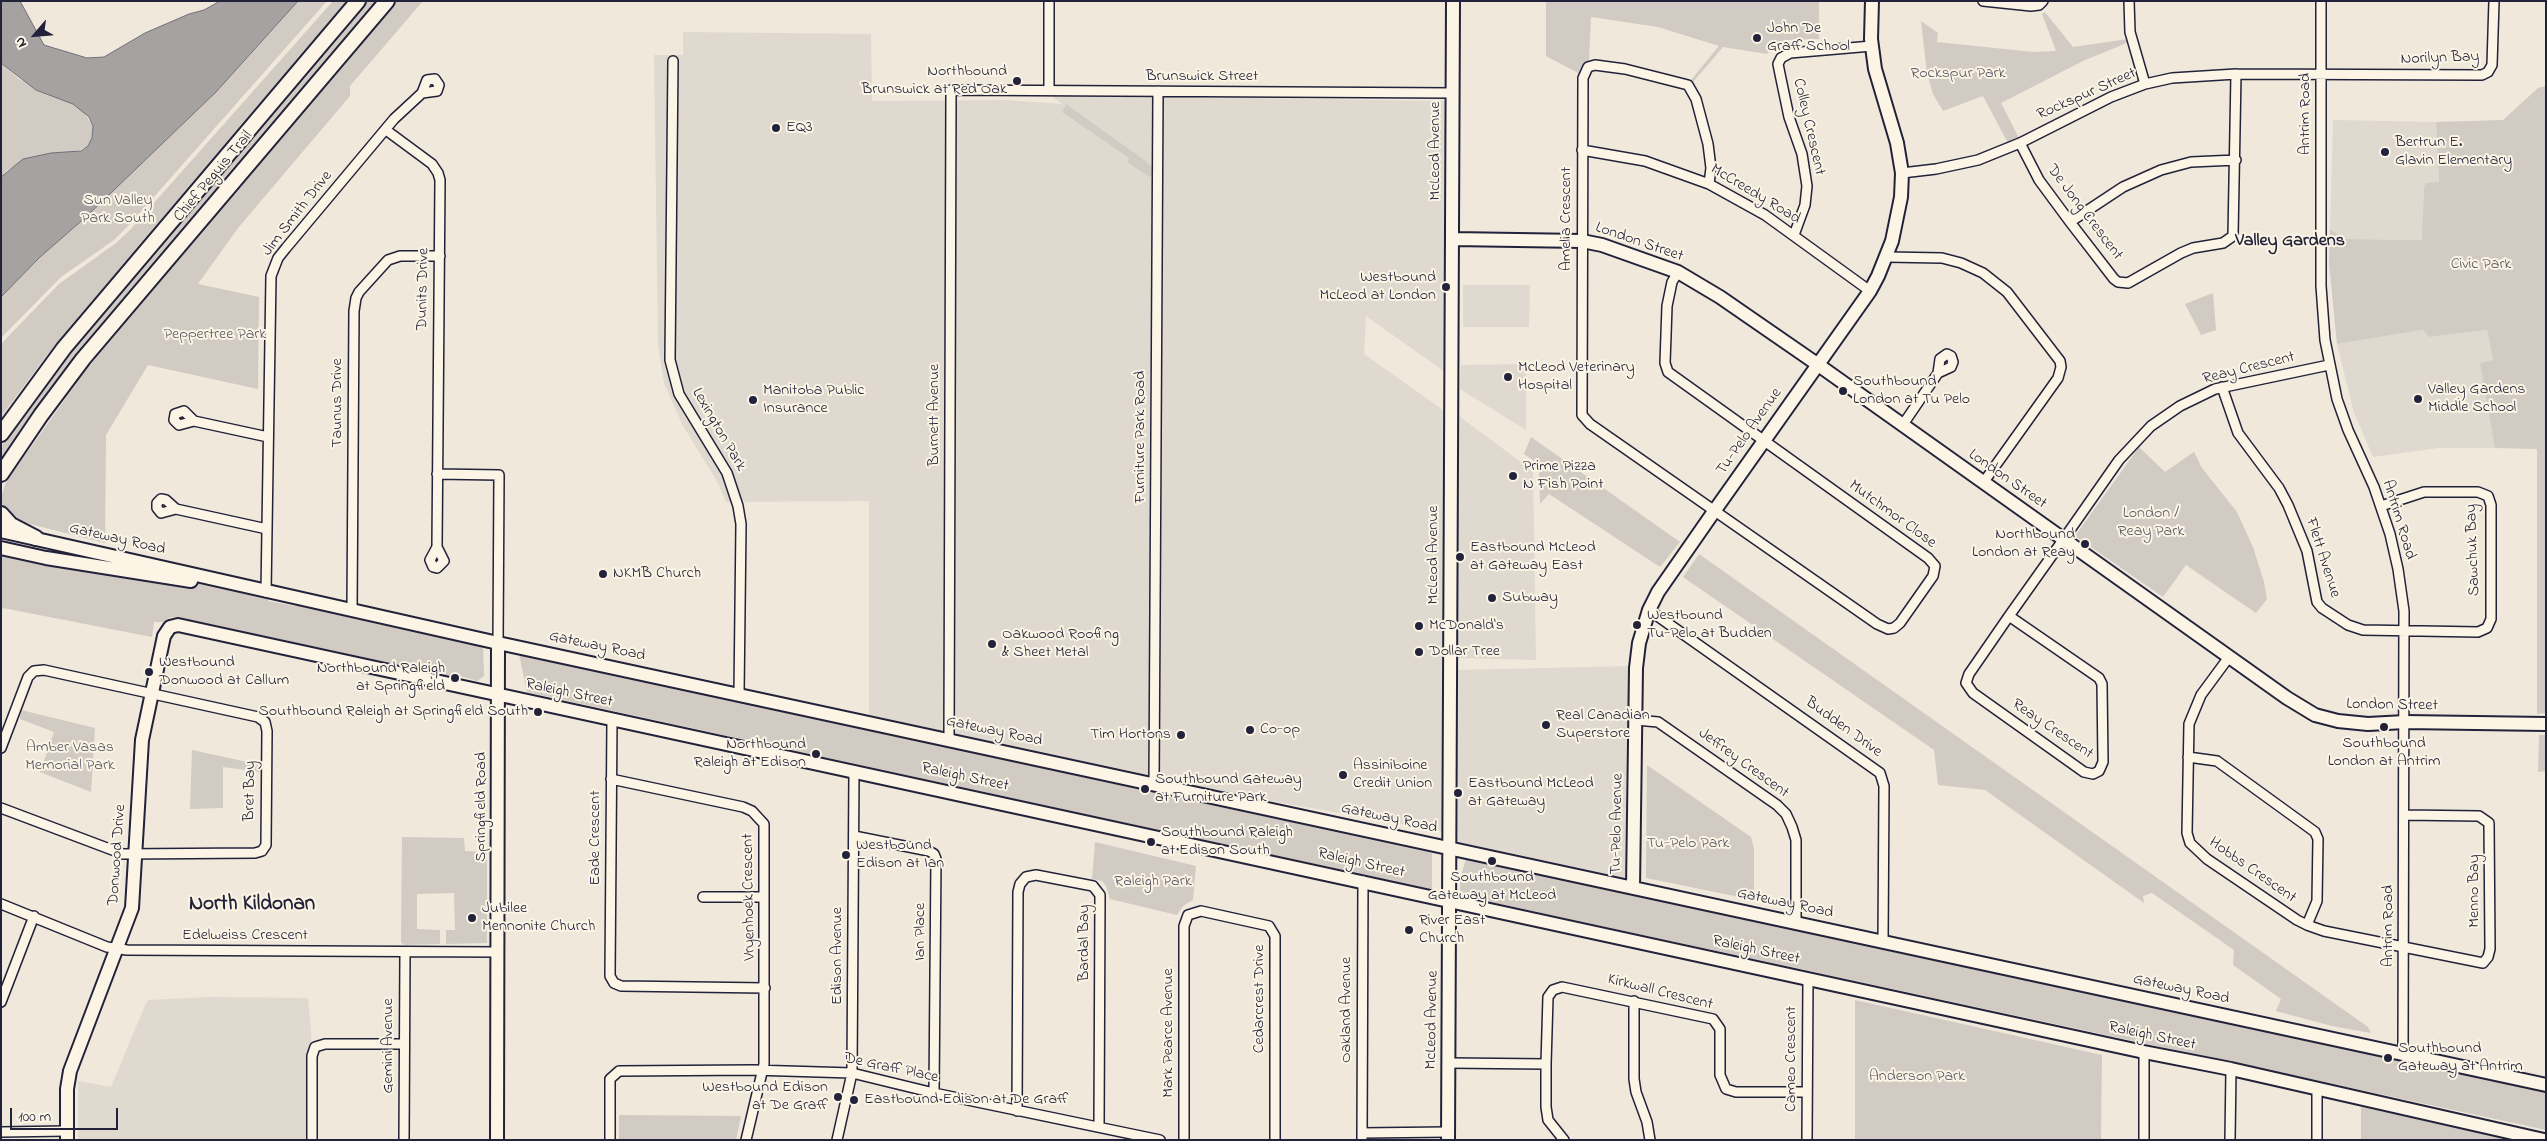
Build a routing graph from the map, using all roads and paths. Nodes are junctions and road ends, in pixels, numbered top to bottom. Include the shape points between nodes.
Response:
1 (358, 1) edge
2 (387, 1) edge
3 (1049, 1) edge
4 (1453, 1) edge
5 (1872, 1) edge
6 (1983, 1) edge
7 (2043, 1) edge
8 (2129, 1) edge
9 (2321, 1) edge
10 (2494, 1) edge
11 (1872, 46) junction
12 (673, 61) dead end
13 (2236, 74) junction
14 (2321, 75) junction
15 (2145, 84) junction
16 (951, 90) joint
17 (1049, 90) junction
18 (1158, 92) junction
19 (422, 93) dead end
20 (1452, 93) junction
21 (386, 130) junction
22 (2020, 143) junction
23 (1582, 150) junction
24 (2236, 160) junction
25 (1902, 174) junction
26 (1709, 184) junction
27 (2070, 222) junction
28 (1794, 235) junction
29 (1453, 239) junction
30 (1582, 241) junction
31 (440, 256) junction
32 (1887, 257) junction
33 (1678, 272) junction
34 (1870, 291) junction
35 (1817, 364) junction
36 (2329, 365) junction
37 (1938, 373) dead end
38 (2222, 387) junction
39 (194, 421) dead end
40 (1902, 426) junction
41 (1, 434) edge
42 (268, 437) junction
43 (1763, 442) junction
44 (437, 474) junction
45 (1, 475) edge
46 (1983, 483) junction
47 (2381, 506) junction
48 (176, 509) dead end
49 (1715, 510) junction
50 (1, 514) edge
51 (267, 528) junction
52 (1, 531) edge
53 (36, 538) junction
54 (2062, 540) junction
55 (1, 548) edge
56 (437, 548) dead end
57 (226, 583) junction
58 (266, 592) junction
59 (352, 610) junction
60 (1649, 610) junction
61 (2009, 616) junction
62 (170, 627) joint
63 (2404, 631) junction
64 (498, 643) junction
65 (2229, 657) junction
66 (152, 692) junction
67 (739, 694) junction
68 (498, 695) junction
69 (612, 720) junction
70 (1636, 720) junction
71 (2405, 722) junction
72 (2546, 724) edge
73 (949, 739) junction
74 (1, 748) edge
75 (2188, 756) junction
76 (854, 771) junction
77 (611, 779) junction
78 (1154, 784) junction
79 (1, 808) edge
80 (2404, 815) junction
81 (854, 836) junction
82 (1450, 849) junction
83 (136, 853) junction
84 (1363, 881) junction
85 (1633, 888) junction
86 (703, 897) dead end
87 (764, 897) junction
88 (1450, 902) junction
89 (1, 904) edge
90 (34, 916) junction
91 (1796, 923) junction
92 (2308, 925) junction
93 (1184, 926) joint
94 (1883, 942) junction
95 (2404, 947) junction
96 (117, 948) junction
97 (405, 952) junction
98 (497, 952) junction
99 (1808, 979) junction
100 (765, 988) junction
101 (1634, 1001) junction
102 (1, 1002) edge
103 (404, 1044) junction
104 (2144, 1052) junction
105 (2403, 1054) junction
106 (1449, 1063) junction
107 (1546, 1064) junction
108 (2231, 1069) junction
109 (761, 1071) junction
110 (852, 1073) junction
111 (2546, 1085) edge
112 (2317, 1090) junction
113 (1807, 1092) junction
114 (934, 1093) junction
115 (1017, 1111) junction
116 (1099, 1127) junction
117 (1, 1132) edge
118 (67, 1136) edge
119 (1362, 1136) edge
120 (1448, 1136) edge
121 (312, 1140) edge
122 (404, 1140) edge
123 (497, 1140) edge
124 (610, 1140) edge
125 (746, 1140) edge
126 (837, 1140) edge
127 (1160, 1140) edge
128 (1184, 1140) edge
129 (1274, 1140) edge
130 (1564, 1140) edge
131 (1650, 1140) edge
132 (1807, 1140) edge
133 (2144, 1140) edge
134 (2230, 1140) edge
135 (2317, 1140) edge
136 (2544, 1140) edge

1 - 41 main road, Chief Peguis Trail via 64,348
2 - 45 main road, Chief Peguis Trail via 83,359
3 - 17 street
4 - 20 street, McLeod Avenue
5 - 11 street, Tu-Pelo Avenue
6 - 7 street via 2031,6
8 - 15 street via 2130,32
9 - 14 street, Antrim Road
10 - 14 street, Norilyn Bay via 2492,65 2488,72 2475,76
11 - 25 street, Tu-Pelo Avenue via 1878,84 1897,143
11 - 28 street, Colley Crescent via 1790,52 1778,64 1789,116 1802,154 1807,186 1805,205
12 - 67 street, Lexington Park via 670,360 679,394 726,473 738,506 741,524
13 - 14 street, Rockspur Street
13 - 15 street, Rockspur Street via 2186,76
13 - 24 street, De Jong Crescent
14 - 36 street, Antrim Road via 2321,286
15 - 22 street, Rockspur Street via 2111,97
16 - 17 street, Brunswick Street
16 - 73 street, Burnett Avenue
17 - 18 street, Brunswick Street
18 - 20 street, Brunswick Street
18 - 78 street, Furniture Park Road
19 - 21 street, Jim Smith Drive
20 - 29 street, McLeod Avenue
21 - 31 street, Dunits Drive via 432,164 438,173
21 - 42 street, Jim Smith Drive via 275,264 269,284
22 - 25 street, Rockspur Street via 1978,160
22 - 27 street, De Jong Crescent via 2039,180
23 - 26 street, McCreedy Road via 1645,161
23 - 26 street, Amelia Crescent via 1583,78 1588,67 1625,69 1673,80 1688,85 1696,99 1708,144
23 - 30 street, Amelia Crescent
24 - 27 street via 2191,162 2161,170 2123,187
24 - 27 street, De Jong Crescent via 2235,231 2231,240 2181,253 2128,283 2114,279
25 - 32 street, Tu-Pelo Avenue via 1897,225
26 - 28 street, McCreedy Road
28 - 34 street, McCreedy Road
29 - 30 street, London Street
29 - 82 street, McLeod Avenue
30 - 33 street, London Street
30 - 49 street, Amelia Crescent via 1582,416
31 - 44 street, Dunits Drive
31 - 59 street, Taunus Drive via 400,256 388,260 356,298
32 - 34 street, Tu-Pelo Avenue
32 - 46 street via 1942,258 1984,273 2007,292 2060,361 2058,378
33 - 35 street, London Street
33 - 43 street via 1672,282 1667,306 1668,372
34 - 35 street, Tu-Pelo Avenue
35 - 40 street, London Street
35 - 43 street, Tu-Pelo Avenue
36 - 38 street, Reay Crescent
36 - 47 street, Antrim Road via 2348,430
37 - 40 street
38 - 54 street, Reay Crescent via 2171,411 2139,436
38 - 63 street, Flett Avenue via 2238,433 2279,488 2298,527 2319,605 2356,629
39 - 42 street
40 - 46 street, London Street
42 - 51 street, Jim Smith Drive
43 - 49 street, Tu-Pelo Avenue
43 - 49 street, Mutchmor Close via 1935,566 1933,576 1900,623 1891,629 1881,627
44 - 56 street, Dunits Drive
44 - 64 street, Springfield Road via 499,475
46 - 54 street, London Street
47 - 63 street, Antrim Road via 2398,569
47 - 63 street, Sawchuk Bay via 2424,492 2478,492 2490,500 2490,624 2478,632
48 - 51 street
49 - 60 street, Tu-Pelo Avenue
50 - 53 main road via 11,525
51 - 58 street, Jim Smith Drive
52 - 53 street, Gateway Road
53 - 57 street, Gateway Road
54 - 61 street, Reay Crescent
54 - 65 street, London Street
55 - 57 street, Gateway Road via 98,567
57 - 58 street, Gateway Road
58 - 59 street, Gateway Road
59 - 64 street, Gateway Road
60 - 70 street, Tu-Pelo Avenue via 1639,643
60 - 94 street, Budden Drive via 1880,773 1884,782
61 - 61 street, Reay Crescent via 2099,678 2102,684 2103,762 2099,771 2093,774 2084,772 1967,687 1969,674
62 - 66 street, Donwood Drive via 164,636
62 - 68 street, Raleigh Street via 184,626
63 - 71 street, Antrim Road
64 - 67 street, Gateway Road
64 - 68 street, Springfield Road
65 - 71 street, London Street via 2316,715 2353,724
65 - 75 street, Hobbs Crescent via 2194,709 2189,724
66 - 74 street via 44,670 34,671 28,677
66 - 83 street, Donwood Drive via 142,740
66 - 83 street, Bret Bay via 258,717 265,722 266,845 255,853
67 - 73 street, Gateway Road
68 - 69 street, Raleigh Street
68 - 98 street, Springfield Road
69 - 76 street, Raleigh Street
69 - 77 street, Eade Crescent
70 - 85 street, Tu-Pelo Avenue
70 - 91 street, Jeffrey Crescent via 1658,722 1786,814 1796,840
71 - 72 street, London Street
71 - 80 street, Antrim Road
73 - 78 street, Gateway Road
75 - 92 street, Hobbs Crescent via 2187,833 2190,843 2207,859
75 - 92 street via 2217,761 2315,832 2318,840 2317,901
76 - 81 street, Edison Avenue
76 - 84 street, Raleigh Street
77 - 87 street, Vryenhoek Crescent via 752,811 759,817 765,831
77 - 100 street, Eade Crescent via 610,976 614,983 620,986
78 - 82 street, Gateway Road
79 - 83 street via 122,854
80 - 95 street, Antrim Road
80 - 95 street, Menno Bay via 2479,816 2487,821 2490,830 2490,949 2483,963
81 - 110 street, Edison Avenue
81 - 114 street, Ian Place via 929,851 936,860
82 - 85 street, Gateway Road
82 - 88 street, McLeod Avenue
83 - 96 street, Donwood Drive via 132,908
84 - 88 street, Raleigh Street
84 - 119 street, Oakland Avenue
85 - 91 street, Gateway Road
86 - 87 street
87 - 100 street, Vryenhoek Crescent
88 - 99 street, Raleigh Street
88 - 106 street, McLeod Avenue
89 - 90 street, Edelweiss Crescent
90 - 96 street, Edelweiss Crescent via 107,947
90 - 102 street
91 - 94 street, Gateway Road
92 - 95 street, Hobbs Crescent via 2324,932
93 - 128 street, Mark Pearce Avenue
93 - 129 street, Cedarcrest Drive via 1188,915 1201,912 1269,926 1273,930
94 - 105 street, Gateway Road
95 - 105 street, Antrim Road
96 - 97 street, Edelweiss Crescent
96 - 118 street, Donwood Drive via 70,1071
97 - 98 street, Edelweiss Crescent
97 - 103 street, Gemini Avenue
98 - 123 street, Springfield Road
99 - 104 street, Raleigh Street
99 - 113 street, Cameo Crescent
100 - 109 street, Vryenhoek Crescent via 764,1064
101 - 107 street, Kirkwall Crescent via 1573,988 1553,990 1546,1008
101 - 113 street, Kirkwall Crescent via 1706,1017 1717,1023 1721,1036 1721,1080 1726,1089 1736,1092
101 - 131 street via 1634,1079
103 - 121 street via 325,1044 315,1047 312,1056
103 - 122 street, Gemini Avenue
104 - 108 street, Raleigh Street
104 - 133 street
105 - 111 street, Gateway Road
106 - 107 street
106 - 120 street, McLeod Avenue
107 - 130 street via 1548,1120
108 - 112 street, Raleigh Street
108 - 134 street
109 - 110 street, De Graff Place
109 - 124 street, De Graff Place via 619,1071 610,1079
109 - 125 street, Vryenhoek Crescent
110 - 114 street, De Graff Place
110 - 126 street, Edison Avenue
112 - 135 street
112 - 136 street, Raleigh Street
113 - 132 street, Cameo Crescent
114 - 115 street, De Graff Place
115 - 116 street, De Graff Place
115 - 116 street, Bardal Bay via 1018,892 1026,877 1036,874 1093,886 1100,895
116 - 127 street, De Graff Place
117 - 118 street
119 - 120 street

